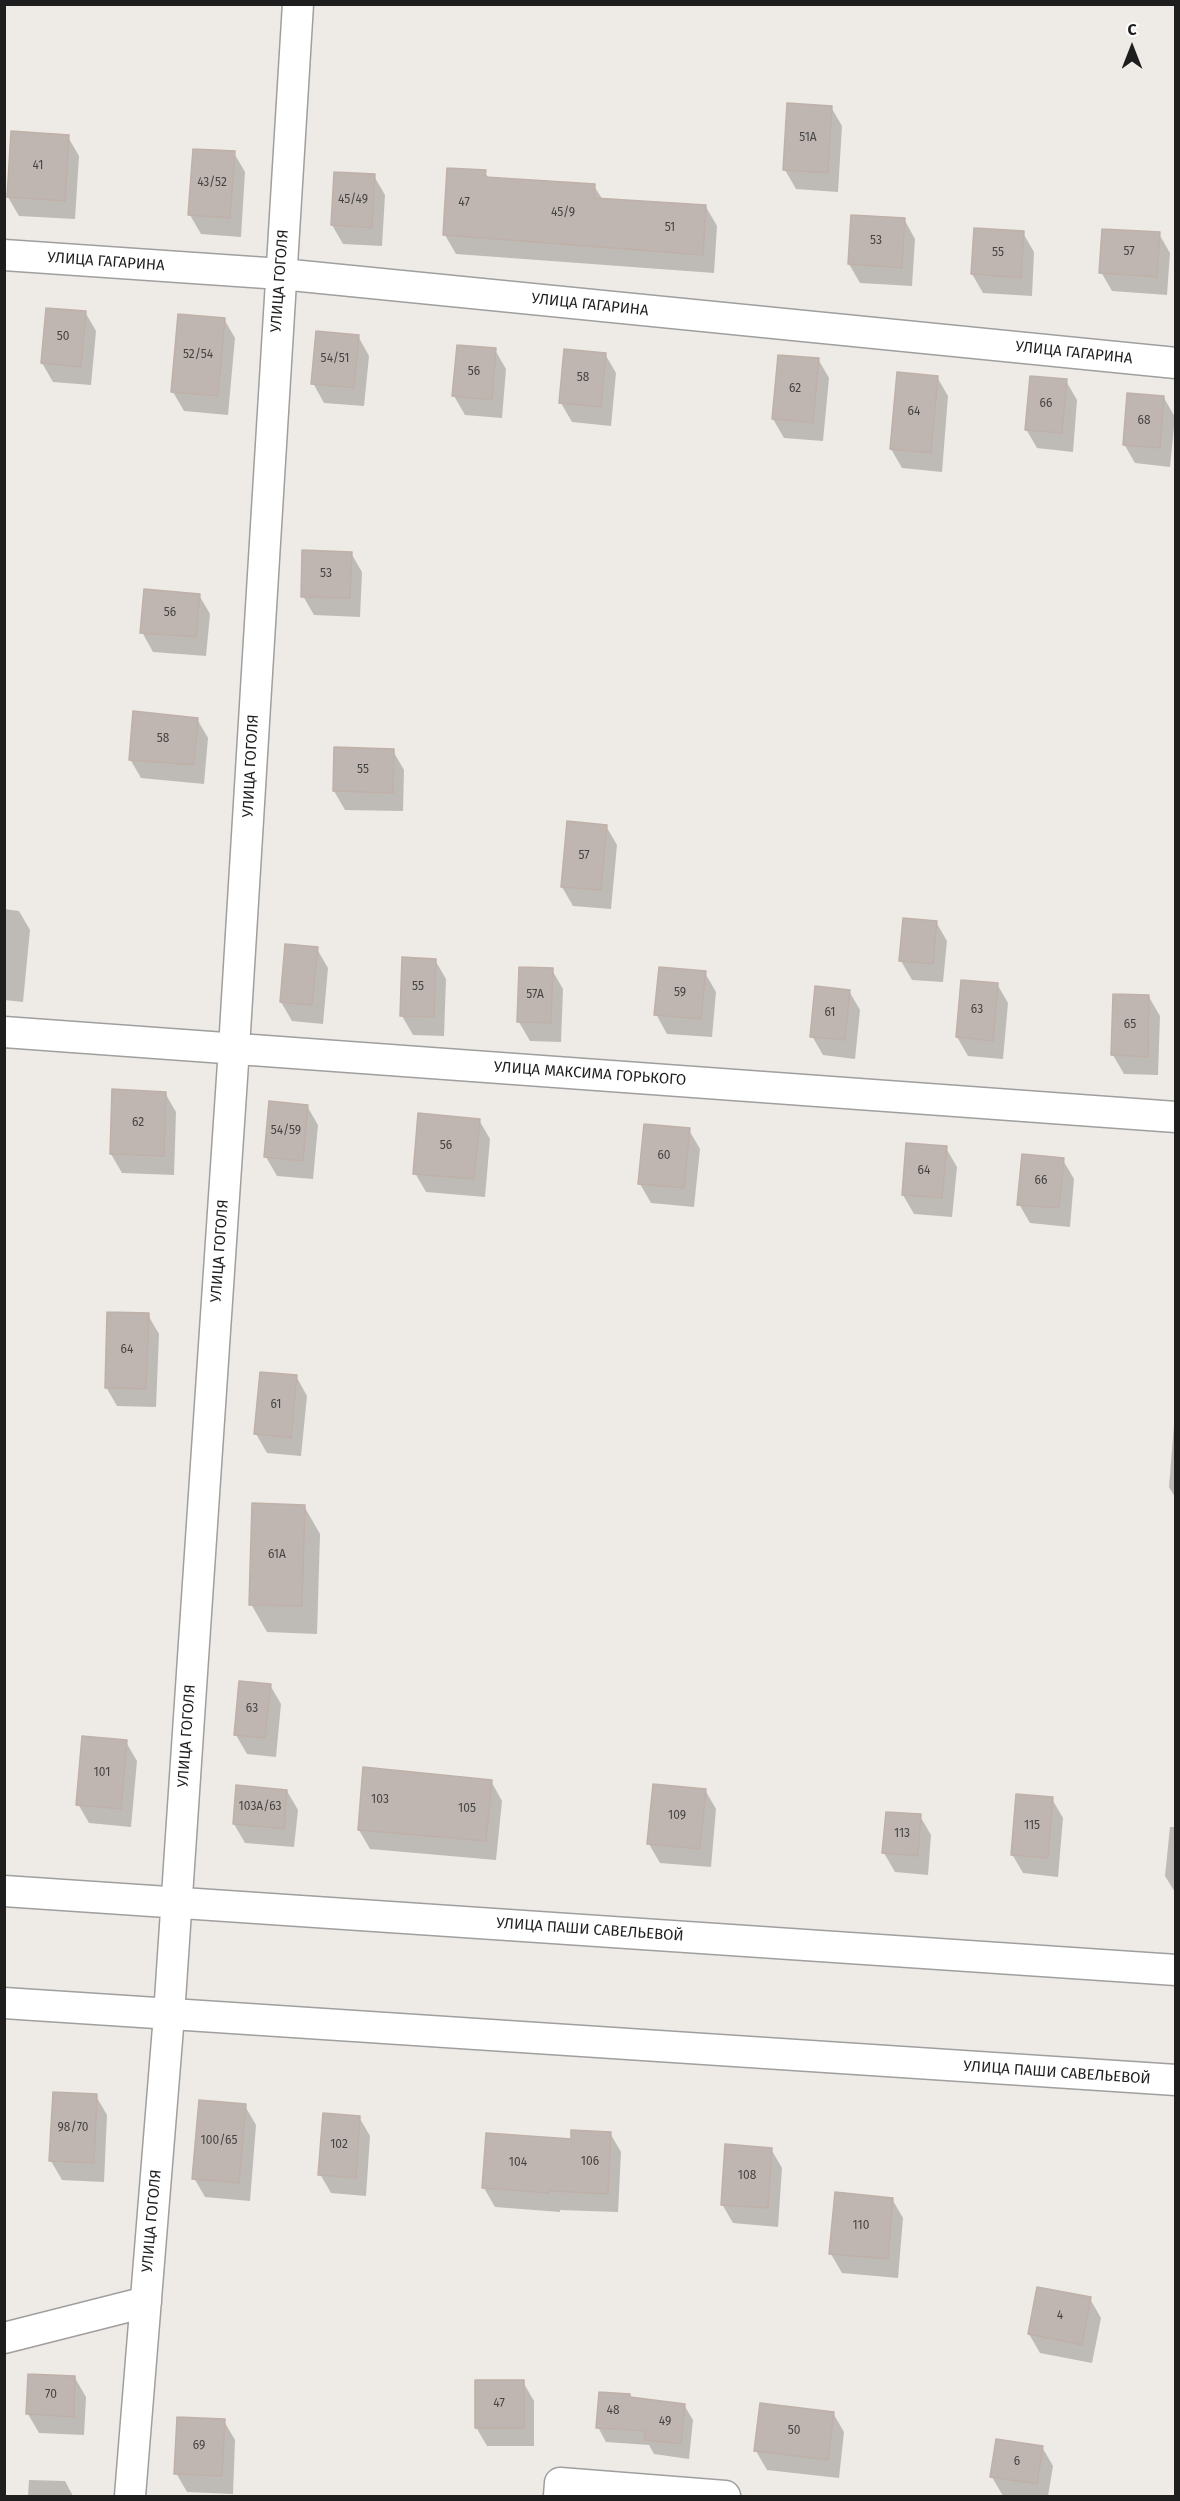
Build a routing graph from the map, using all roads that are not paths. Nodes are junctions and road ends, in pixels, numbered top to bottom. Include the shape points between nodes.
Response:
1 (298, 4) edge
2 (4, 255) edge
3 (281, 274) junction
4 (1176, 363) edge
5 (4, 1032) edge
6 (234, 1047) junction
7 (1176, 1117) edge
8 (4, 1891) edge
9 (175, 1902) junction
10 (1176, 1970) edge
11 (4, 2003) edge
12 (169, 2015) junction
13 (1176, 2080) edge
14 (146, 2302) junction
15 (4, 2338) edge
16 (130, 2496) edge
17 (559, 2496) edge
18 (725, 2496) edge

1 - 3 street, УЛИЦА ГОГОЛЯ
2 - 3 street, УЛИЦА ГАГАРИНА
3 - 4 street, УЛИЦА ГАГАРИНА
3 - 6 street, УЛИЦА ГОГОЛЯ
5 - 6 street, УЛИЦА МАКСИМА ГОРЬКОГО
6 - 7 street, УЛИЦА МАКСИМА ГОРЬКОГО
6 - 9 street, УЛИЦА ГОГОЛЯ
8 - 9 street, УЛИЦА ПАШИ САВЕЛЬЕВОЙ
9 - 10 street, УЛИЦА ПАШИ САВЕЛЬЕВОЙ
9 - 12 street, УЛИЦА ГОГОЛЯ
11 - 12 street, УЛИЦА ПАШИ САВЕЛЬЕВОЙ
12 - 13 street, УЛИЦА ПАШИ САВЕЛЬЕВОЙ
12 - 14 street, УЛИЦА ГОГОЛЯ
14 - 15 street
14 - 16 street, УЛИЦА ГОГОЛЯ
17 - 18 street via 560,2483

